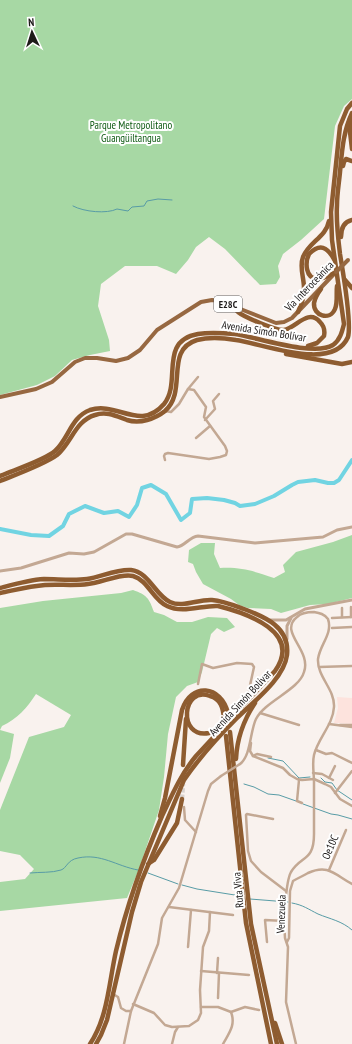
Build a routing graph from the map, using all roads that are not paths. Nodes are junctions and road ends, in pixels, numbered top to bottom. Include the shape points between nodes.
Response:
1 (352, 103) edge
2 (352, 114) edge
3 (352, 149) edge
4 (352, 161) edge
5 (340, 177) junction
6 (331, 212) junction
7 (352, 220) edge
8 (340, 246) junction
9 (350, 259) edge
10 (336, 262) junction
11 (336, 272) junction
12 (344, 278) junction
13 (338, 280) junction
14 (352, 288) edge
15 (321, 289) junction
16 (235, 307) junction
17 (298, 312) junction
18 (297, 347) junction
19 (282, 351) junction
20 (352, 362) edge
21 (198, 377) dead end
22 (188, 389) junction
23 (219, 394) dead end
24 (0, 397) edge
25 (165, 411) junction
26 (205, 420) junction
27 (210, 426) junction
28 (196, 438) dead end
29 (165, 460) dead end
30 (0, 476) edge
31 (0, 481) edge
32 (352, 527) edge
33 (0, 571) edge
34 (0, 588) edge
35 (0, 593) edge
36 (352, 600) edge
37 (351, 607) dead end
38 (342, 608) dead end
39 (296, 616) junction
40 (351, 617) edge
41 (291, 618) junction
42 (332, 618) dead end
43 (342, 618) junction
44 (270, 620) junction
45 (352, 626) edge
46 (332, 628) dead end
47 (287, 645) junction
48 (352, 666) edge
49 (319, 667) junction
50 (198, 684) dead end
51 (261, 695) junction
52 (250, 698) junction
53 (228, 713) dead end
54 (260, 713) junction
55 (186, 714) junction
56 (224, 718) dead end
57 (329, 724) junction
58 (299, 725) dead end
59 (224, 726) junction
60 (352, 726) edge
61 (251, 734) junction
62 (316, 750) junction
63 (253, 756) junction
64 (271, 757) dead end
65 (352, 763) edge
66 (234, 765) junction
67 (183, 766) dead end
68 (335, 766) dead end
69 (352, 771) edge
70 (314, 773) junction
71 (329, 778) junction
72 (314, 779) junction
73 (299, 780) junction
74 (333, 780) dead end
75 (337, 791) junction
76 (182, 799) tunnel mouth
77 (302, 803) dead end
78 (352, 806) edge
79 (184, 807) dead end
80 (273, 818) dead end
81 (346, 830) dead end
82 (156, 831) junction
83 (196, 832) junction
84 (148, 864) junction
85 (329, 870) junction
86 (352, 884) edge
87 (286, 891) junction
88 (169, 907) junction
89 (191, 910) junction
90 (210, 912) junction
91 (233, 915) dead end
92 (285, 920) junction
93 (266, 942) dead end
94 (287, 942) junction
95 (188, 947) dead end
96 (218, 958) dead end
97 (201, 971) junction
98 (218, 973) junction
99 (249, 975) dead end
100 (113, 994) junction
101 (218, 998) dead end
102 (133, 1004) junction
103 (201, 1007) junction
104 (259, 1010) dead end
105 (130, 1011) junction
106 (230, 1012) junction
107 (270, 1015) junction
108 (178, 1026) junction
109 (90, 1044) edge
110 (96, 1044) edge
111 (124, 1044) edge
112 (172, 1044) edge
113 (223, 1044) edge
114 (271, 1044) edge
115 (277, 1044) edge
116 (282, 1044) edge
117 (296, 1044) edge

1 - 6 highway, Avenida Simón Bolívar via 340,126
2 - 3 highway
2 - 5 highway, Avenida Simón Bolívar via 343,140
4 - 5 highway via 346,159
5 - 8 highway, Avenida Simón Bolívar via 337,214
6 - 10 highway, Avenida Simón Bolívar
6 - 17 highway via 327,229 303,256 301,269 304,294
7 - 8 highway via 342,227
8 - 12 highway, Avenida Simón Bolívar
9 - 11 main road, Vía Interoceánica / E28C, bridge
10 - 11 highway via 328,250 319,248 309,254 306,266 310,276 315,279
10 - 13 highway, Avenida Simón Bolívar
11 - 15 main road, Vía Interoceánica / E28C
12 - 14 highway
12 - 19 highway, Avenida Simón Bolívar via 350,328 344,344 326,354
13 - 15 highway via 336,307 326,316 321,316 314,306
13 - 18 highway, Avenida Simón Bolívar via 344,324 341,335 333,345 327,347
15 - 17 main road, Vía Interoceánica / E28C
16 - 17 main road, Vía Interoceánica / E28C via 276,323 288,321
16 - 18 highway via 239,313 280,330 287,329 304,318 318,319 324,330 322,339 314,345
16 - 24 main road, Vía Interoceánica / E28C via 220,301 207,300 157,330 140,350 128,358 116,361 85,358 75,362 52,382 36,389
18 - 30 highway, Avenida Simón Bolívar via 236,334 197,334 181,343 173,357 172,387 169,396 159,408 152,413 138,416 109,408 90,410 75,421 54,452
19 - 20 highway via 290,355 342,364
19 - 25 highway, Avenida Simón Bolívar via 228,339 213,338 190,343 179,358 176,392
21 - 22 street
22 - 25 street via 175,408 169,412
22 - 26 street via 195,391 205,406
23 - 26 street via 213,401 215,408
25 - 31 highway via 138,422 103,413 85,419 55,456
26 - 27 street
27 - 28 street
27 - 29 street via 226,448 226,455 209,459 168,453 164,456
32 - 33 street via 305,540 254,543 198,536 177,547 126,534 94,552 69,553 21,568
34 - 44 highway via 43,579 87,579 132,570 146,578 171,602 178,604 219,601
35 - 52 highway, Avenida Simón Bolívar via 44,585 87,584 127,575 140,580 166,606 181,609 218,606 255,619 269,626 276,635 282,657 279,666
36 - 39 street via 305,610
37 - 40 street
38 - 43 street
39 - 41 street
39 - 49 street via 313,612 323,614 328,619 329,632 320,653
39 - 54 street via 291,630 304,656 304,674
40 - 43 street
41 - 44 street
41 - 47 street via 287,626
42 - 43 street
44 - 47 highway via 281,631
45 - 46 street
47 - 51 highway, Avenida Simón Bolívar via 285,663
48 - 49 street
49 - 57 street via 334,703
50 - 52 street via 202,664 212,668 237,663 252,664 254,667 249,690
51 - 66 highway via 242,726
51 - 84 highway, Avenida Simón Bolívar via 236,718 192,769 179,791
52 - 59 highway, Avenida Simón Bolívar
53 - 82 highway via 224,701 218,694 210,691 197,692 188,699 182,710
54 - 58 street
54 - 61 street
55 - 56 highway via 193,698 206,694 221,704
55 - 59 highway via 190,726 200,732 211,732
55 - 67 highway
57 - 60 street
57 - 62 street
59 - 82 highway, Avenida Simón Bolívar via 187,767
61 - 63 street via 250,751
61 - 83 street, bridge via 245,758 209,787
62 - 65 street via 326,754 332,753
62 - 70 street
63 - 64 street via 257,754
63 - 73 street via 283,768
66 - 107 highway, Ruta Viva via 248,906
66 - 114 highway, Ruta Viva via 228,734 246,923
68 - 71 street
69 - 75 street
70 - 71 street
70 - 72 street
71 - 74 street
72 - 73 street
72 - 75 street
72 - 87 street via 313,847 310,854 290,873
73 - 77 street via 297,801
75 - 78 street via 340,799
76 - 84 highway via 177,823 154,860
79 - 83 street via 185,820
80 - 87 street via 246,815 248,851 251,861 261,872
81 - 85 street, Oe10C
82 - 109 highway, Avenida Simón Bolívar via 131,894 102,1019
83 - 88 street
84 - 100 highway, Avenida Simón Bolívar via 132,912
85 - 86 street
85 - 94 street, Venezuela via 319,869 299,877 291,884
87 - 92 street
88 - 89 street
88 - 102 street via 161,921 155,952
89 - 90 street
89 - 95 street
90 - 91 street
90 - 97 street
92 - 93 street via 265,920
92 - 94 street
94 - 117 street via 286,1002
96 - 98 street
97 - 98 street
97 - 103 street
98 - 99 street
98 - 101 street
100 - 105 street via 118,997 121,1008
100 - 110 highway, Avenida Simón Bolívar via 104,1028
102 - 105 street
102 - 108 street via 154,1013 165,1025
103 - 106 street
103 - 108 street via 198,1020 189,1026
104 - 106 street via 245,1007
105 - 111 street
106 - 113 street via 233,1025
107 - 115 highway, Ruta Viva
107 - 116 highway
108 - 112 street

